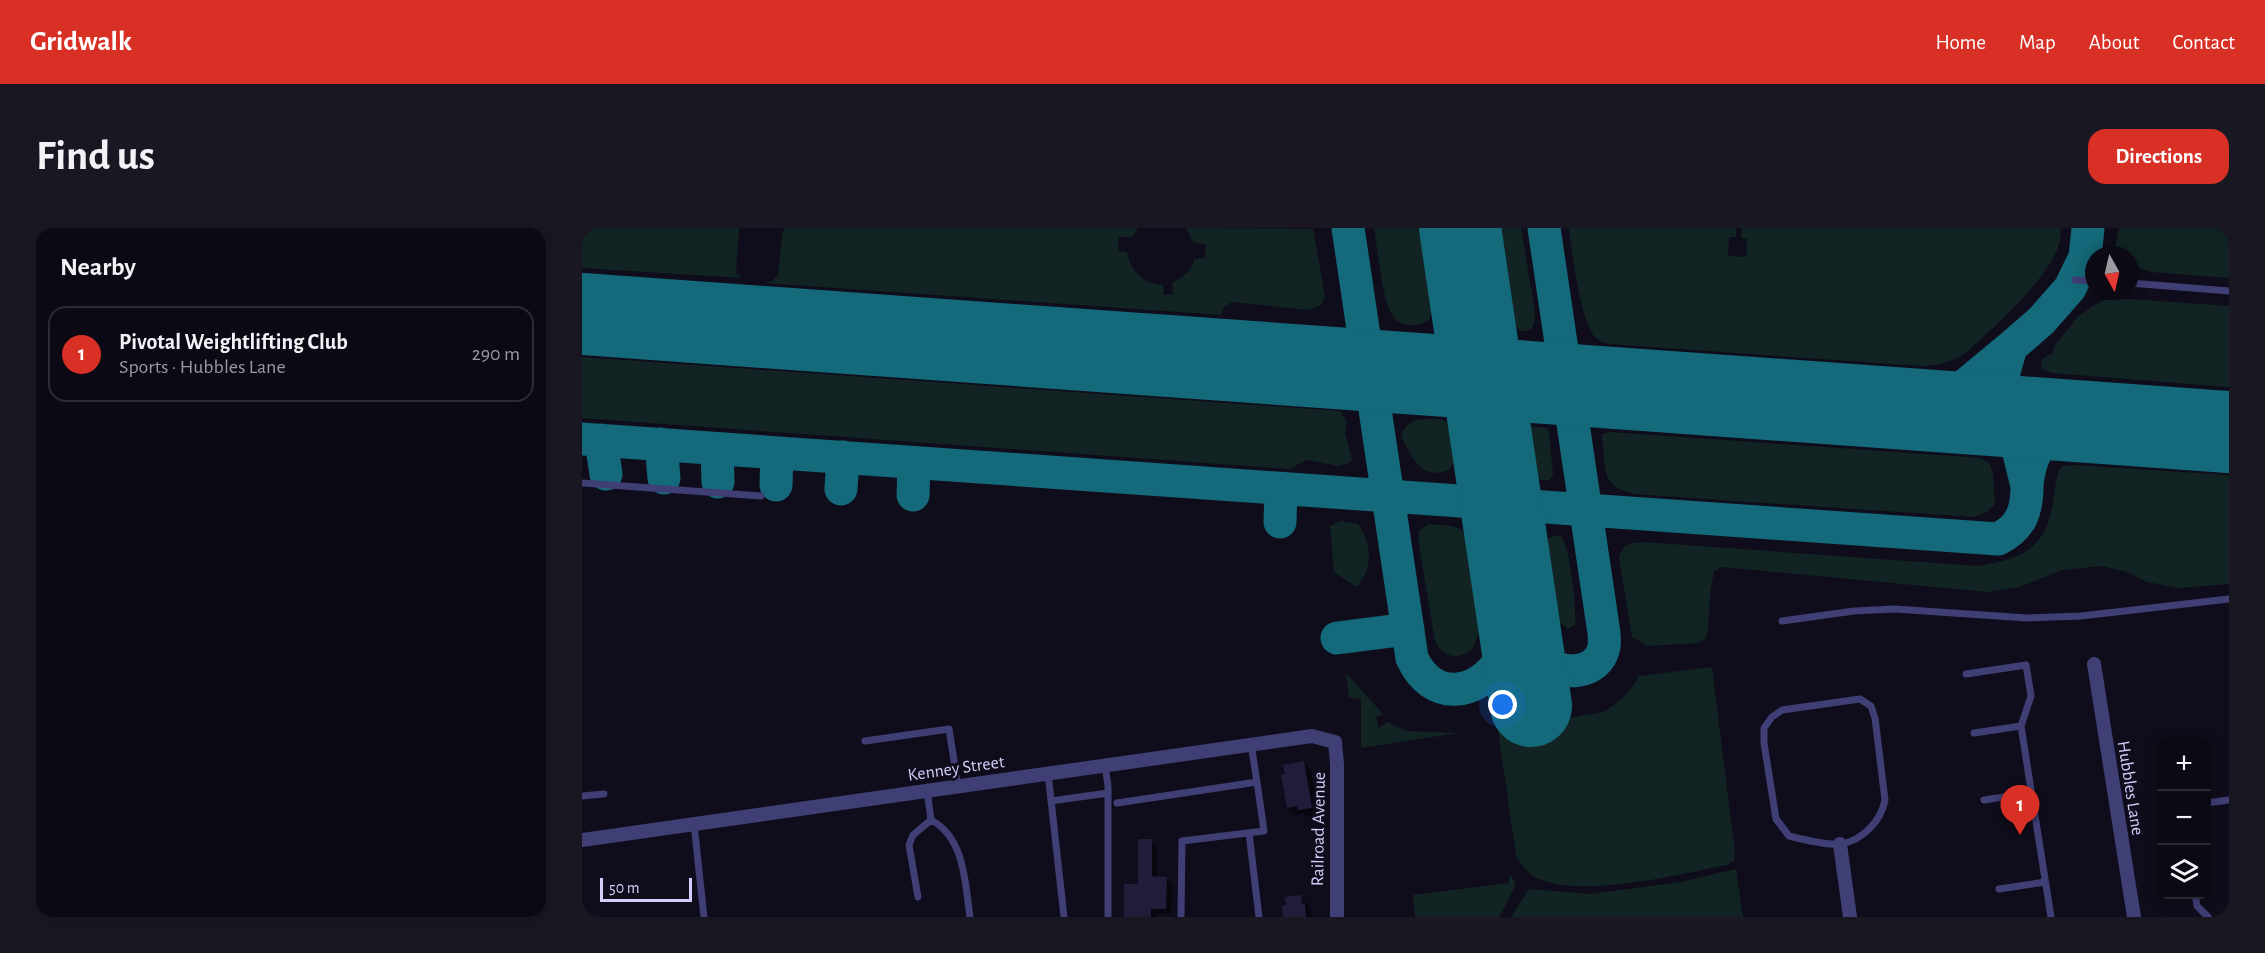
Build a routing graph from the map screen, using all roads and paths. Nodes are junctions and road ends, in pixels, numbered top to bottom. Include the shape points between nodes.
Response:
1 (2075, 279) dead end
2 (2085, 280) edge
3 (2139, 285) edge
4 (2229, 291) edge
5 (582, 483) edge
6 (761, 496) dead end
7 (2229, 599) edge
8 (1782, 621) dead end
9 (2094, 664) dead end
10 (1966, 674) dead end
11 (2021, 726) junction
12 (1974, 733) dead end
13 (865, 741) dead end
14 (1335, 742) joint
15 (1251, 744) junction
16 (1105, 765) junction
17 (1048, 773) junction
18 (1257, 782) junction
19 (958, 786) junction
20 (927, 790) junction
21 (1108, 793) junction
22 (2031, 793) junction
23 (604, 794) dead end
24 (582, 796) edge
25 (1984, 800) dead end
26 (2229, 800) edge
27 (1051, 801) junction
28 (2211, 802) edge
29 (1117, 803) dead end
30 (931, 820) junction
31 (694, 824) junction
32 (1250, 833) junction
33 (582, 840) edge
34 (1840, 844) junction
35 (2045, 882) junction
36 (1999, 890) dead end
37 (918, 897) dead end
38 (2196, 899) edge
39 (704, 917) edge
40 (970, 917) edge
41 (1064, 917) edge
42 (1108, 917) edge
43 (1181, 917) edge
44 (1259, 917) edge
45 (1337, 917) edge
46 (1850, 917) edge
47 (2050, 917) edge
48 (2134, 917) edge
49 (2208, 917) edge

1 - 2 lane
3 - 4 lane
5 - 6 lane
7 - 8 lane via 2081,616 2027,618 1895,609
9 - 48 street, Hubbles Lane
10 - 11 lane via 2026,665 2031,696
11 - 12 lane
11 - 22 lane
13 - 19 lane via 949,729
14 - 15 street, Kenney Street via 1312,736
14 - 45 street, Railroad Avenue
15 - 16 street, Kenney Street
15 - 18 lane
16 - 17 street, Kenney Street
16 - 21 lane
17 - 19 street, Kenney Street
17 - 27 lane
18 - 29 lane
18 - 32 lane via 1264,831
19 - 20 street, Kenney Street
20 - 30 lane
20 - 31 street, Kenney Street
21 - 27 lane
21 - 42 lane
22 - 25 lane
22 - 35 lane
23 - 24 lane
26 - 28 lane
27 - 41 lane
30 - 37 lane via 913,835 909,845
30 - 40 lane via 941,826 961,856
31 - 33 street, Kenney Street
31 - 39 lane
32 - 43 lane via 1182,841
32 - 44 lane
34 - 34 lane via 1875,825 1885,800 1875,718 1871,706 1860,699 1782,710 1764,728 1776,819 1789,836
34 - 46 street
35 - 36 lane
35 - 47 lane
38 - 49 lane

